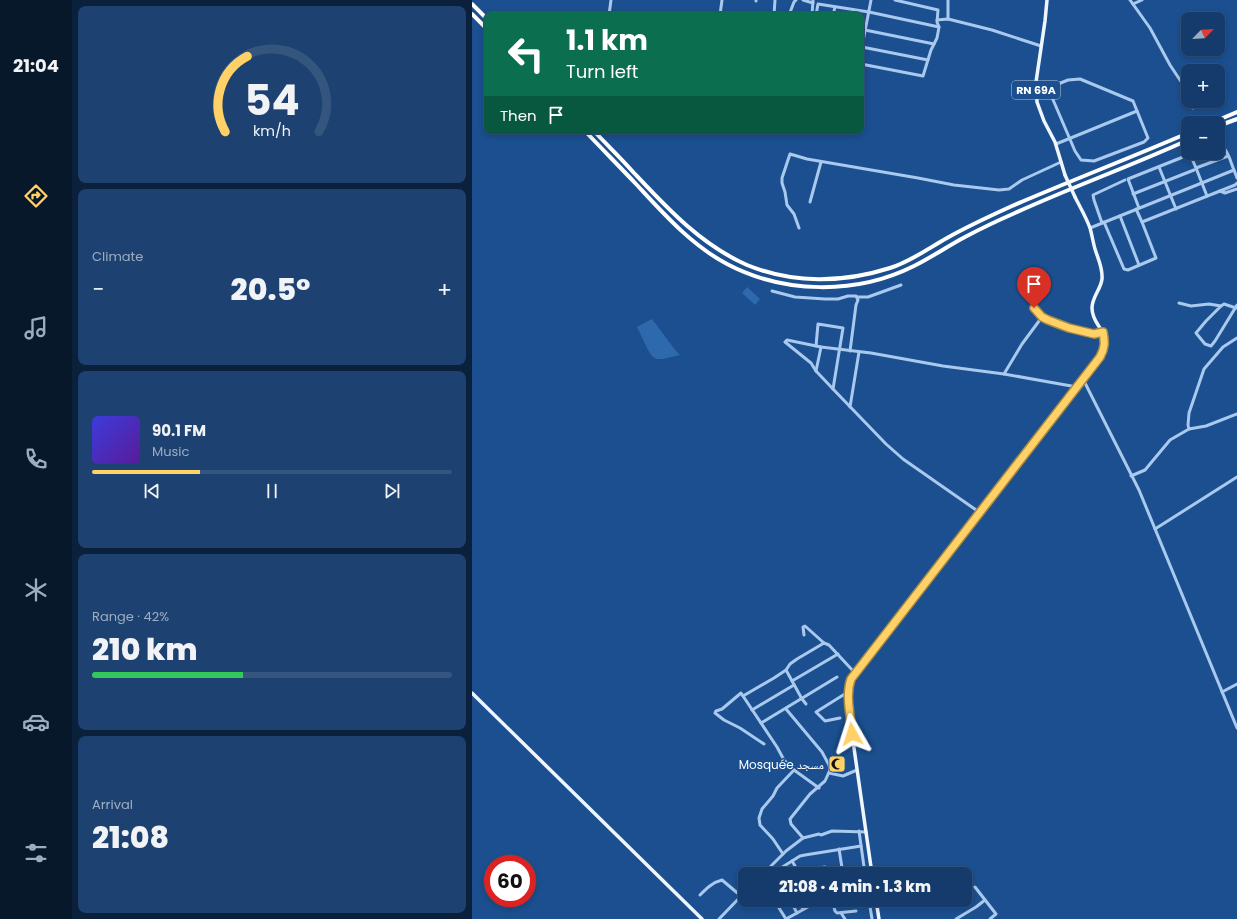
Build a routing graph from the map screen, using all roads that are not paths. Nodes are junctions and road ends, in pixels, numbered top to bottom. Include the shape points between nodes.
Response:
1 (611, 0) edge
2 (722, 0) edge
3 (775, 0) edge
4 (796, 0) edge
5 (803, 0) edge
6 (871, 0) edge
7 (895, 0) edge
8 (948, 0) edge
9 (1047, 0) edge
10 (1130, 0) edge
11 (1142, 0) edge
12 (813, 2) edge
13 (472, 4) edge
14 (1133, 4) junction
15 (834, 7) junction
16 (851, 10) joint
17 (609, 12) edge
18 (720, 12) edge
19 (774, 12) edge
20 (790, 12) edge
21 (812, 12) edge
22 (817, 12) edge
23 (833, 12) edge
24 (869, 12) junction
25 (472, 14) edge
26 (484, 16) edge
27 (948, 19) junction
28 (937, 20) junction
29 (484, 26) edge
30 (939, 27) junction
31 (866, 30) junction
32 (864, 33) edge
33 (934, 44) junction
34 (1041, 46) junction
35 (864, 47) edge
36 (928, 60) junction
37 (864, 65) edge
38 (1181, 82) edge
39 (1048, 88) junction
40 (1036, 93) junction
41 (1137, 111) junction
42 (1237, 112) edge
43 (1225, 117) edge
44 (1237, 119) edge
45 (1225, 123) edge
46 (588, 134) edge
47 (597, 134) edge
48 (1181, 136) edge
49 (1070, 138) junction
50 (1181, 143) edge
51 (1056, 144) junction
52 (1225, 149) edge
53 (1228, 156) junction
54 (1181, 158) edge
55 (1193, 160) edge
56 (822, 162) junction
57 (1062, 162) junction
58 (1159, 167) junction
59 (1195, 169) junction
60 (1234, 170) junction
61 (1237, 178) edge
62 (1125, 180) dead end
63 (1165, 181) junction
64 (1202, 183) junction
65 (1237, 183) edge
66 (1237, 189) edge
67 (1220, 191) junction
68 (1133, 194) junction
69 (1170, 195) junction
70 (1207, 196) junction
71 (810, 202) dead end
72 (1138, 209) junction
73 (1176, 209) junction
74 (1120, 216) junction
75 (1103, 222) junction
76 (1142, 222) junction
77 (799, 228) dead end
78 (1090, 228) junction
79 (1139, 266) junction
80 (902, 285) dead end
81 (772, 291) dead end
82 (857, 297) junction
83 (1179, 303) dead end
84 (1221, 306) junction
85 (1236, 307) edge
86 (1034, 308) dead end
87 (1042, 317) junction
88 (1103, 332) junction
89 (1237, 338) edge
90 (816, 346) junction
91 (820, 347) junction
92 (839, 349) junction
93 (850, 350) junction
94 (859, 352) junction
95 (816, 371) junction
96 (1004, 374) junction
97 (1083, 378) junction
98 (1077, 387) junction
99 (833, 389) junction
100 (850, 407) junction
101 (1237, 414) edge
102 (1189, 429) junction
103 (1132, 476) junction
104 (1237, 477) edge
105 (980, 512) junction
106 (1155, 529) junction
107 (804, 634) dead end
108 (824, 643) junction
109 (838, 654) junction
110 (786, 670) junction
111 (855, 673) junction
112 (837, 677) dead end
113 (792, 681) junction
114 (1237, 684) edge
115 (794, 685) junction
116 (848, 692) junction
117 (1222, 692) junction
118 (472, 693) edge
119 (743, 696) junction
120 (802, 698) junction
121 (806, 704) dead end
122 (786, 709) junction
123 (752, 710) junction
124 (840, 718) dead end
125 (1236, 721) edge
126 (761, 723) junction
127 (1237, 728) edge
128 (764, 744) dead end
129 (794, 770) junction
130 (858, 770) junction
131 (829, 772) junction
132 (819, 788) junction
133 (859, 831) junction
134 (866, 832) junction
135 (803, 838) junction
136 (860, 846) junction
137 (839, 849) junction
138 (783, 854) junction
139 (792, 861) junction
140 (770, 867) edge
141 (782, 867) edge
142 (796, 867) edge
143 (842, 867) edge
144 (864, 867) edge
145 (871, 867) edge
146 (975, 887) dead end
147 (738, 893) edge
148 (700, 895) dead end
149 (738, 899) edge
150 (985, 900) junction
151 (778, 907) edge
152 (794, 907) edge
153 (807, 907) edge
154 (834, 907) edge
155 (870, 907) edge
156 (877, 907) edge
157 (804, 909) joint
158 (856, 911) dead end
159 (797, 913) junction
160 (841, 913) junction
161 (702, 919) edge
162 (719, 919) edge
163 (786, 919) edge
164 (845, 919) edge
165 (872, 919) edge
166 (879, 919) edge
167 (956, 919) edge
168 (990, 919) edge

1 - 17 street
2 - 18 street
3 - 19 street
4 - 20 street
5 - 12 street
6 - 24 street
7 - 28 street via 938,10
8 - 27 street
9 - 34 main road, RN 69A
10 - 14 street
11 - 14 street
12 - 21 street
13 - 26 highway
14 - 38 street
15 - 16 street
15 - 22 street via 818,4
15 - 23 street
16 - 24 street
24 - 30 street
24 - 31 street
25 - 29 highway
27 - 28 street
27 - 34 street
28 - 30 street
30 - 33 street
31 - 32 street
31 - 33 street
33 - 36 street
34 - 40 main road, RN 69A
35 - 36 street
36 - 37 street via 923,76
39 - 40 street
39 - 41 street via 1068,80 1080,79 1133,101
39 - 49 street
40 - 51 main road, RN 69A via 1039,110
41 - 49 street
41 - 49 street via 1148,138 1144,142 1094,161 1081,160
42 - 43 highway
44 - 45 highway
46 - 50 highway via 680,230 712,255 743,271 770,280 790,285 827,287 847,286 897,273 1015,213
47 - 48 highway via 676,216 708,243 746,264 763,270 788,277 823,280 891,268 1011,207
49 - 51 street
51 - 57 main road, RN 69A
52 - 53 street
53 - 59 street
53 - 60 street
54 - 58 street
55 - 59 street
56 - 57 street via 954,185 999,190 1009,189 1022,180
56 - 71 street
56 - 77 street via 790,154 782,183 787,206 794,214
57 - 78 main road, RN 69A, bridge via 1064,175
58 - 63 street
58 - 68 street via 1128,179
59 - 63 street
59 - 64 street
60 - 61 street
60 - 64 street
62 - 75 street via 1093,195
63 - 68 street
63 - 69 street
64 - 69 street
64 - 70 street
65 - 67 street
66 - 67 street via 1225,193
67 - 70 street
68 - 72 street
69 - 72 street
69 - 73 street
70 - 73 street
72 - 74 street
72 - 76 street
73 - 76 street
74 - 75 street
74 - 79 street
75 - 78 street
75 - 79 street via 1124,269
76 - 79 street via 1156,258
78 - 88 main road, RN 69A via 1102,273 1102,282 1092,307
80 - 82 street via 868,297
81 - 82 street via 795,297
82 - 93 street
83 - 84 street via 1191,306
84 - 85 street via 1224,304
84 - 85 street via 1196,333 1205,344 1211,346
86 - 87 street
87 - 88 street via 1069,328 1094,334
87 - 96 street
88 - 97 main road, RN 69A via 1104,349
89 - 102 street via 1223,347 1204,369 1189,413
90 - 91 street
90 - 92 street via 818,324 842,328
90 - 95 street via 787,340 785,342 811,363
91 - 92 street
91 - 95 street
92 - 93 street
92 - 99 street
93 - 94 street
94 - 96 street
94 - 100 street
95 - 99 street
96 - 98 street
97 - 98 main road, RN 69A
97 - 103 street
98 - 105 main road, RN 69A
99 - 100 street
100 - 105 street via 903,459
101 - 102 street via 1206,426
102 - 103 street via 1170,440 1145,470
103 - 106 street
104 - 106 street
105 - 111 main road, RN 69A
106 - 117 street
107 - 108 street via 805,626
108 - 109 street
108 - 110 street via 797,659
109 - 111 street
109 - 113 street
110 - 113 street
110 - 119 street
111 - 116 main road, RN 69A via 848,686
112 - 120 street
113 - 115 street
114 - 117 street
115 - 120 street
115 - 123 street
116 - 124 street via 816,712 825,721
116 - 130 main road, RN 69A
117 - 125 street
118 - 161 main road
119 - 123 street
119 - 128 street via 742,692 716,713
120 - 121 street
120 - 122 street
122 - 126 street
122 - 131 street via 822,752 829,765
123 - 126 street
125 - 127 street
126 - 129 street via 784,760
129 - 132 street
129 - 138 street via 777,788 762,809 759,818 760,825
130 - 131 street via 843,776
130 - 134 main road, RN 69A
131 - 132 street
132 - 135 street via 810,794 790,819
133 - 134 street
133 - 135 street via 832,831
133 - 136 street
134 - 145 main road, RN 69A
135 - 138 street
136 - 137 street
136 - 144 street
137 - 139 street via 805,855
137 - 143 street
138 - 140 street
139 - 141 street
139 - 142 street
146 - 150 street
147 - 148 street via 722,880 712,884
149 - 162 street
150 - 167 street
150 - 168 street via 996,914
151 - 163 street
152 - 159 street
153 - 157 street
154 - 160 street via 837,913
155 - 165 street
156 - 166 main road
157 - 159 street
158 - 160 street
159 - 163 street
160 - 164 street

